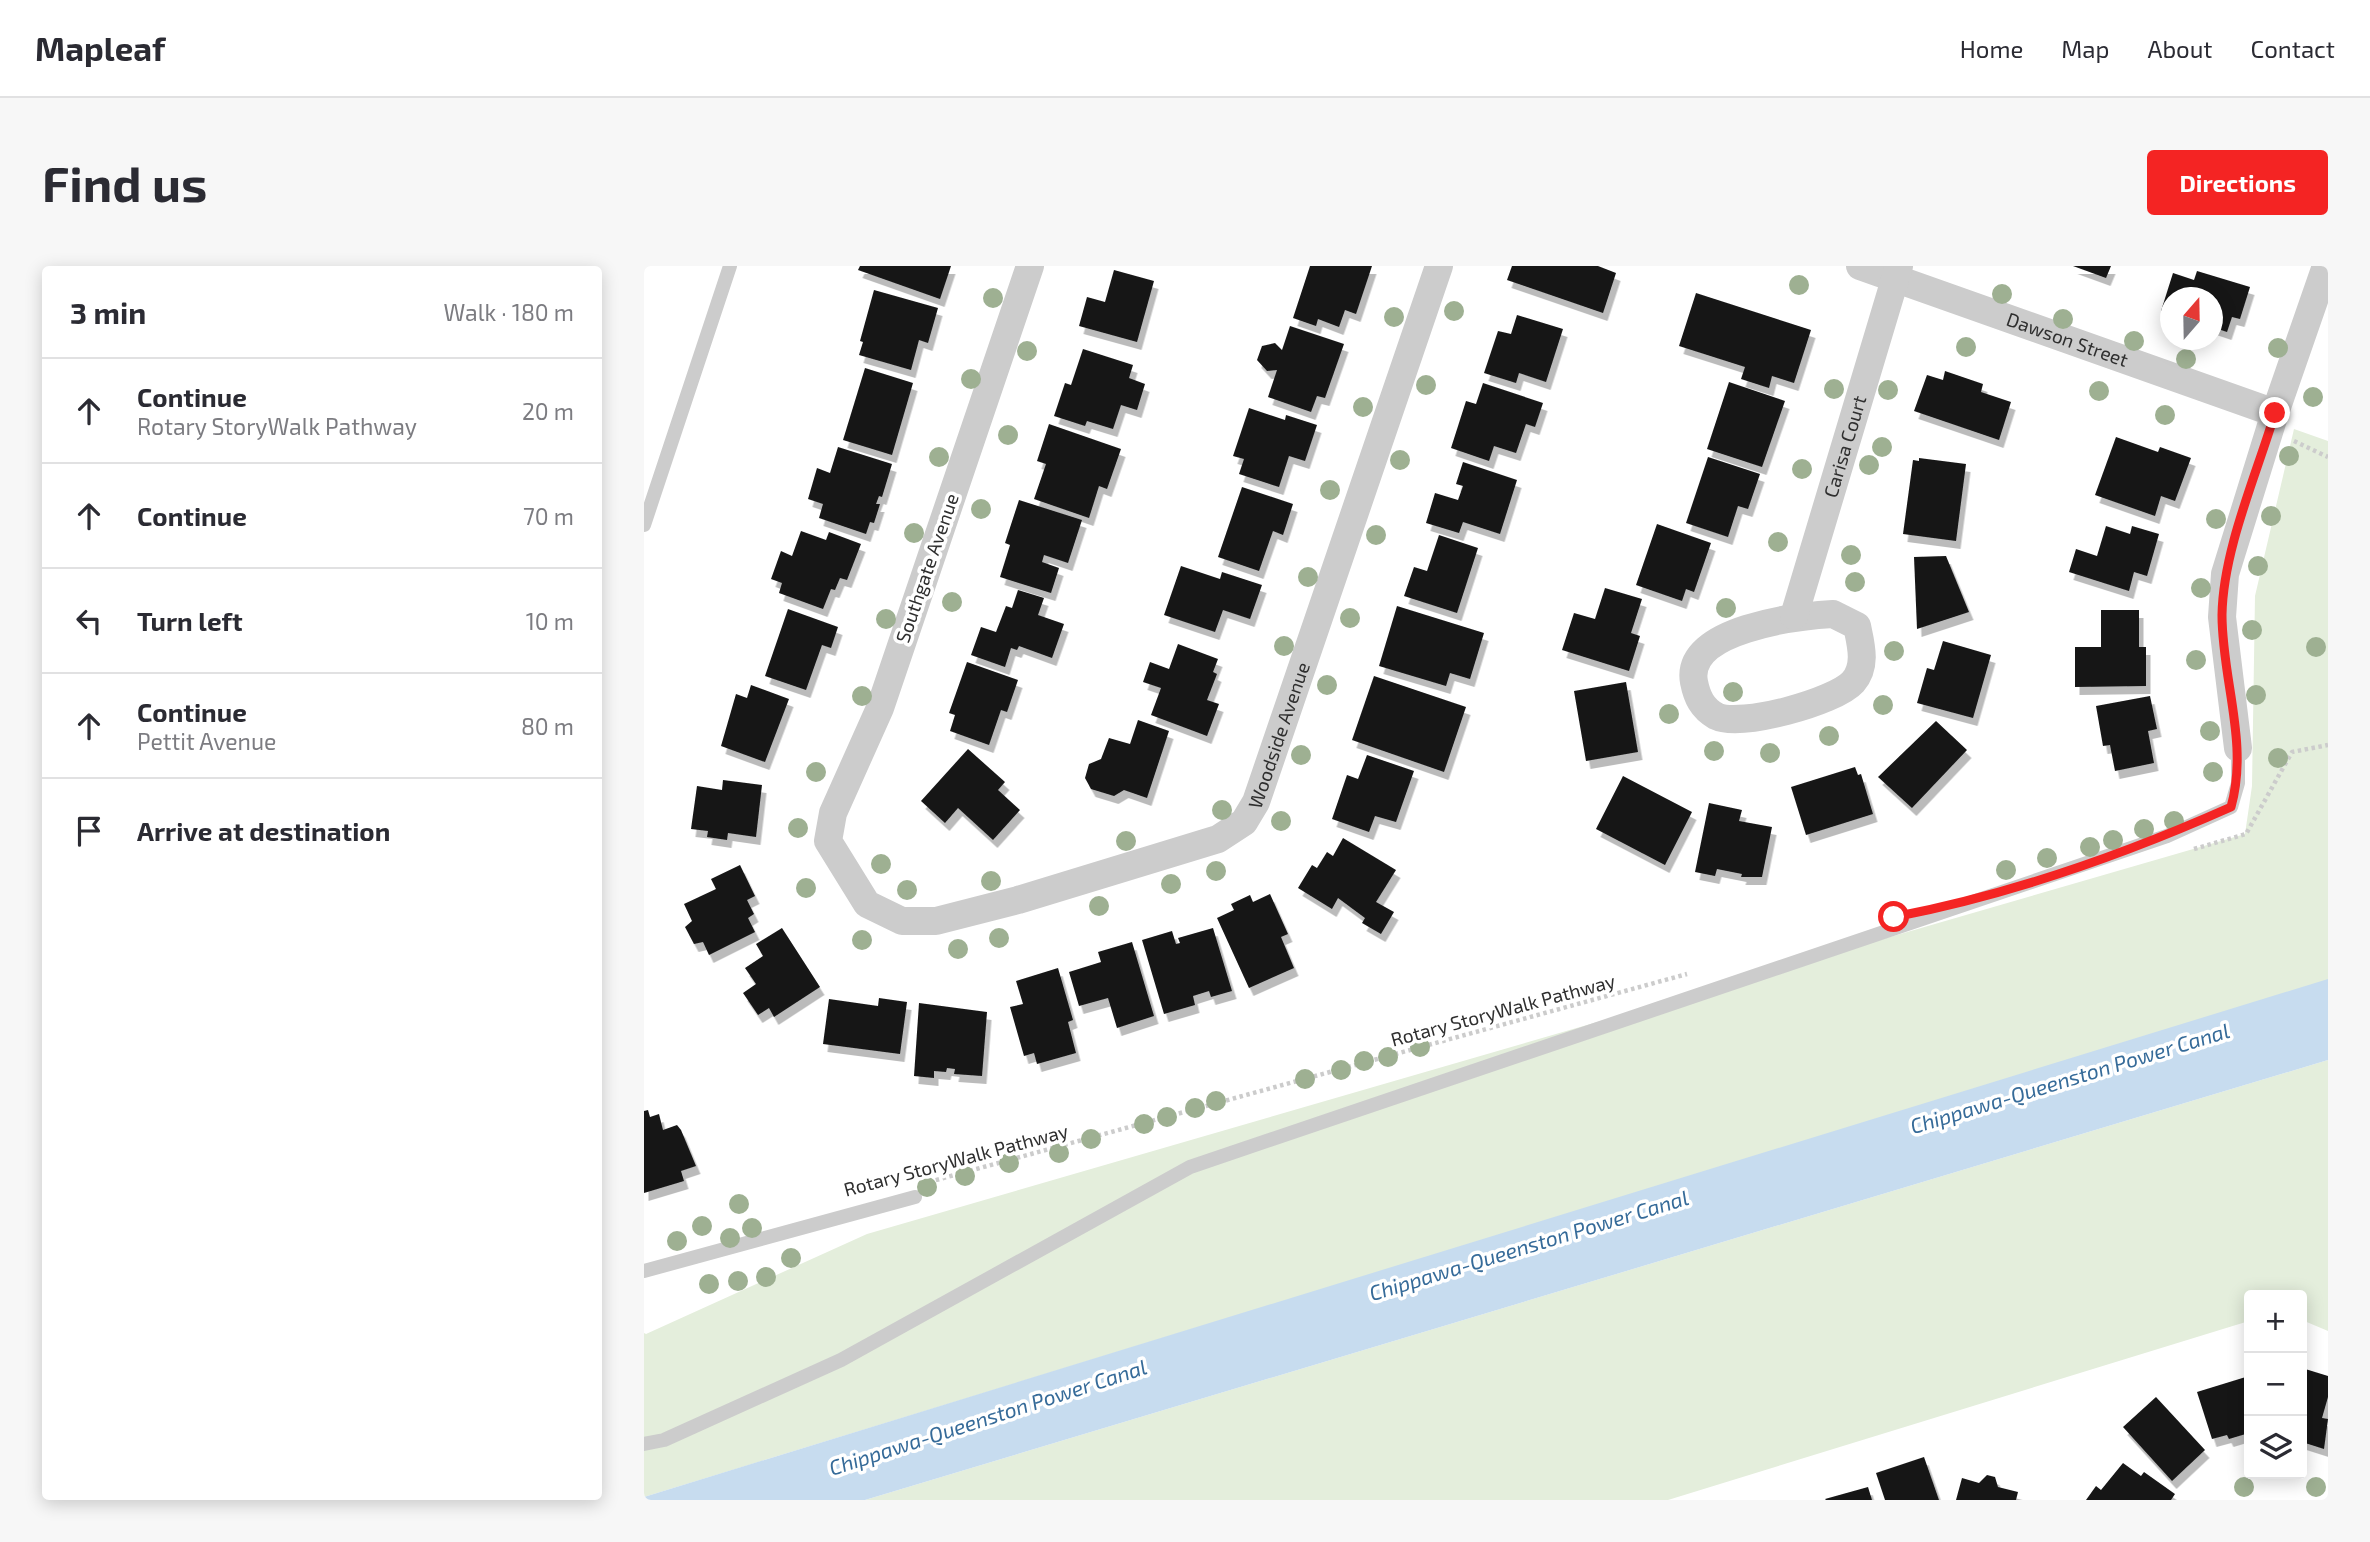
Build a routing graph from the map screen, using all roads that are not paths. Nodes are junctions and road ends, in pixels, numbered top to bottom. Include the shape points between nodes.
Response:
1 (730, 266) edge
2 (1030, 266) edge
3 (1439, 266) edge
4 (1860, 266) edge
5 (2326, 266) edge
6 (1897, 272) edge
7 (2272, 423) junction
8 (644, 525) edge
9 (1794, 616) junction
10 (2238, 748) joint
11 (841, 866) joint
12 (917, 1191) road end
13 (644, 1271) edge
14 (644, 1444) edge

1 - 8 lane
2 - 11 street, Southgate Avenue via 880,708 832,813 828,841
3 - 11 street, Woodside Avenue via 1256,802 1244,822 1218,839 936,921 902,921 867,904
4 - 6 street, Dawson Street
5 - 7 street
6 - 7 street, Dawson Street
6 - 9 street, Carisa Court
7 - 10 street via 2225,574 2222,617
9 - 9 street via 1718,641 1699,654 1693,677 1698,700 1718,717 1752,720 1822,699 1852,683 1863,658 1857,626 1833,614
10 - 14 lane via 2238,783 2231,807 2166,836 1190,1167 841,1360 664,1440
12 - 13 lane

